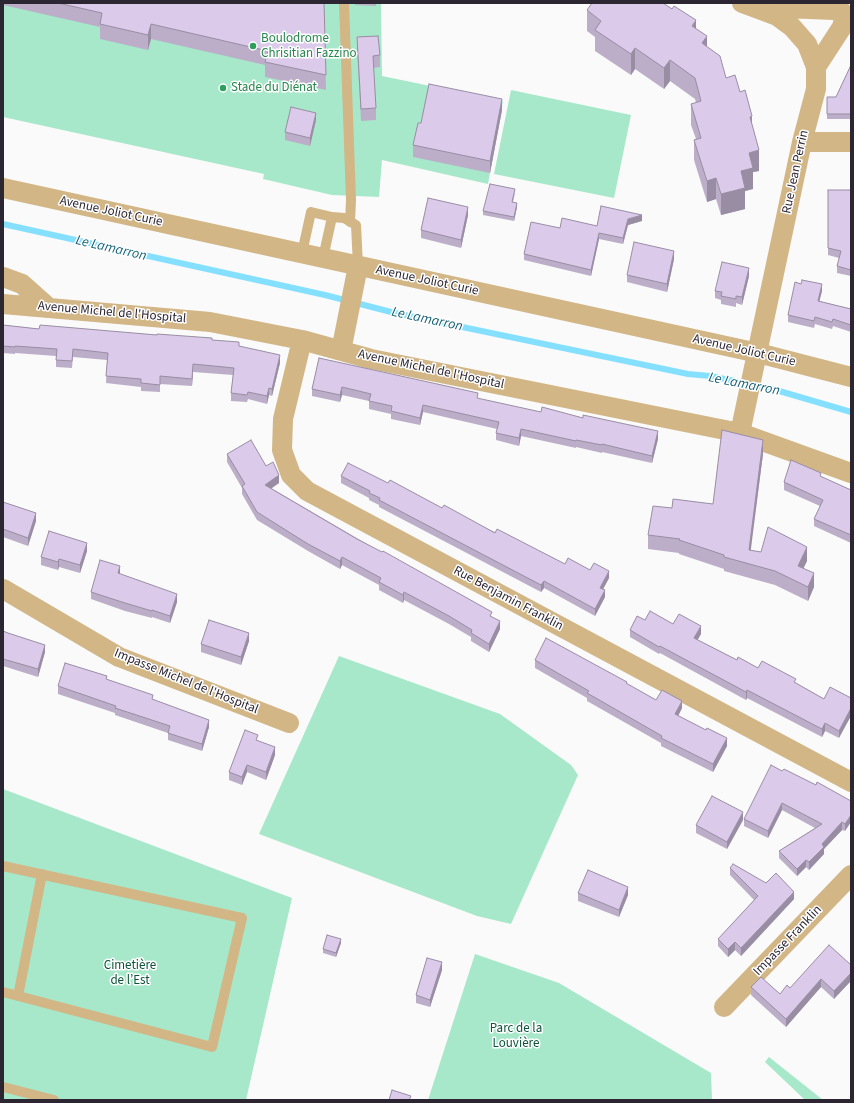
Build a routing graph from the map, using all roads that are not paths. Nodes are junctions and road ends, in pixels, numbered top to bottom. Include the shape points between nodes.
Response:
1 (344, 3) edge
2 (742, 3) edge
3 (777, 16) junction
4 (816, 67) junction
5 (802, 142) junction
6 (851, 142) edge
7 (3, 188) edge
8 (332, 217) junction
9 (350, 222) junction
10 (302, 254) junction
11 (323, 258) junction
12 (358, 266) junction
13 (3, 277) edge
14 (3, 304) edge
15 (49, 308) junction
16 (302, 340) junction
17 (341, 351) junction
18 (758, 353) junction
19 (851, 378) edge
20 (740, 432) junction
21 (851, 473) edge
22 (3, 589) edge
23 (289, 723) dead end
24 (851, 782) edge
25 (3, 866) edge
26 (42, 874) junction
27 (851, 875) edge
28 (3, 992) edge
29 (18, 996) junction
30 (724, 1007) dead end
31 (3, 1087) edge
32 (54, 1100) edge

1 - 9 lane
2 - 3 street, Rue Jean Perrin
3 - 4 street, Rue Jean Perrin via 792,27 807,44
3 - 4 street via 784,8 842,12 842,27
4 - 5 street, Rue Jean Perrin via 816,89
5 - 6 street
5 - 18 street, Rue Jean Perrin
7 - 10 street, Avenue Joliot Curie
8 - 9 lane via 344,218
8 - 10 lane via 311,212
8 - 11 lane
9 - 12 lane via 356,225
10 - 11 street, Avenue Joliot Curie
11 - 12 street, Avenue Joliot Curie
12 - 17 street
12 - 18 street, Avenue Joliot Curie
13 - 15 street via 22,284
14 - 15 street, Avenue Michel de l'Hospital
15 - 16 street, Avenue Michel de l'Hospital via 210,322
16 - 17 street, Avenue Michel de l'Hospital
16 - 24 street, Rue Benjamin Franklin via 283,419 282,450 291,475 307,491
17 - 20 street, Avenue Michel de l'Hospital
18 - 19 street, Avenue Joliot Curie
18 - 20 street, Rue Jean Perrin
20 - 21 street, Avenue Michel de l'Hospital
22 - 23 street, Impasse Michel de l'Hospital via 119,657
25 - 26 lane
26 - 29 lane
26 - 29 lane via 242,918 212,1047
27 - 30 street, Impasse Franklin
28 - 29 lane
31 - 32 lane

